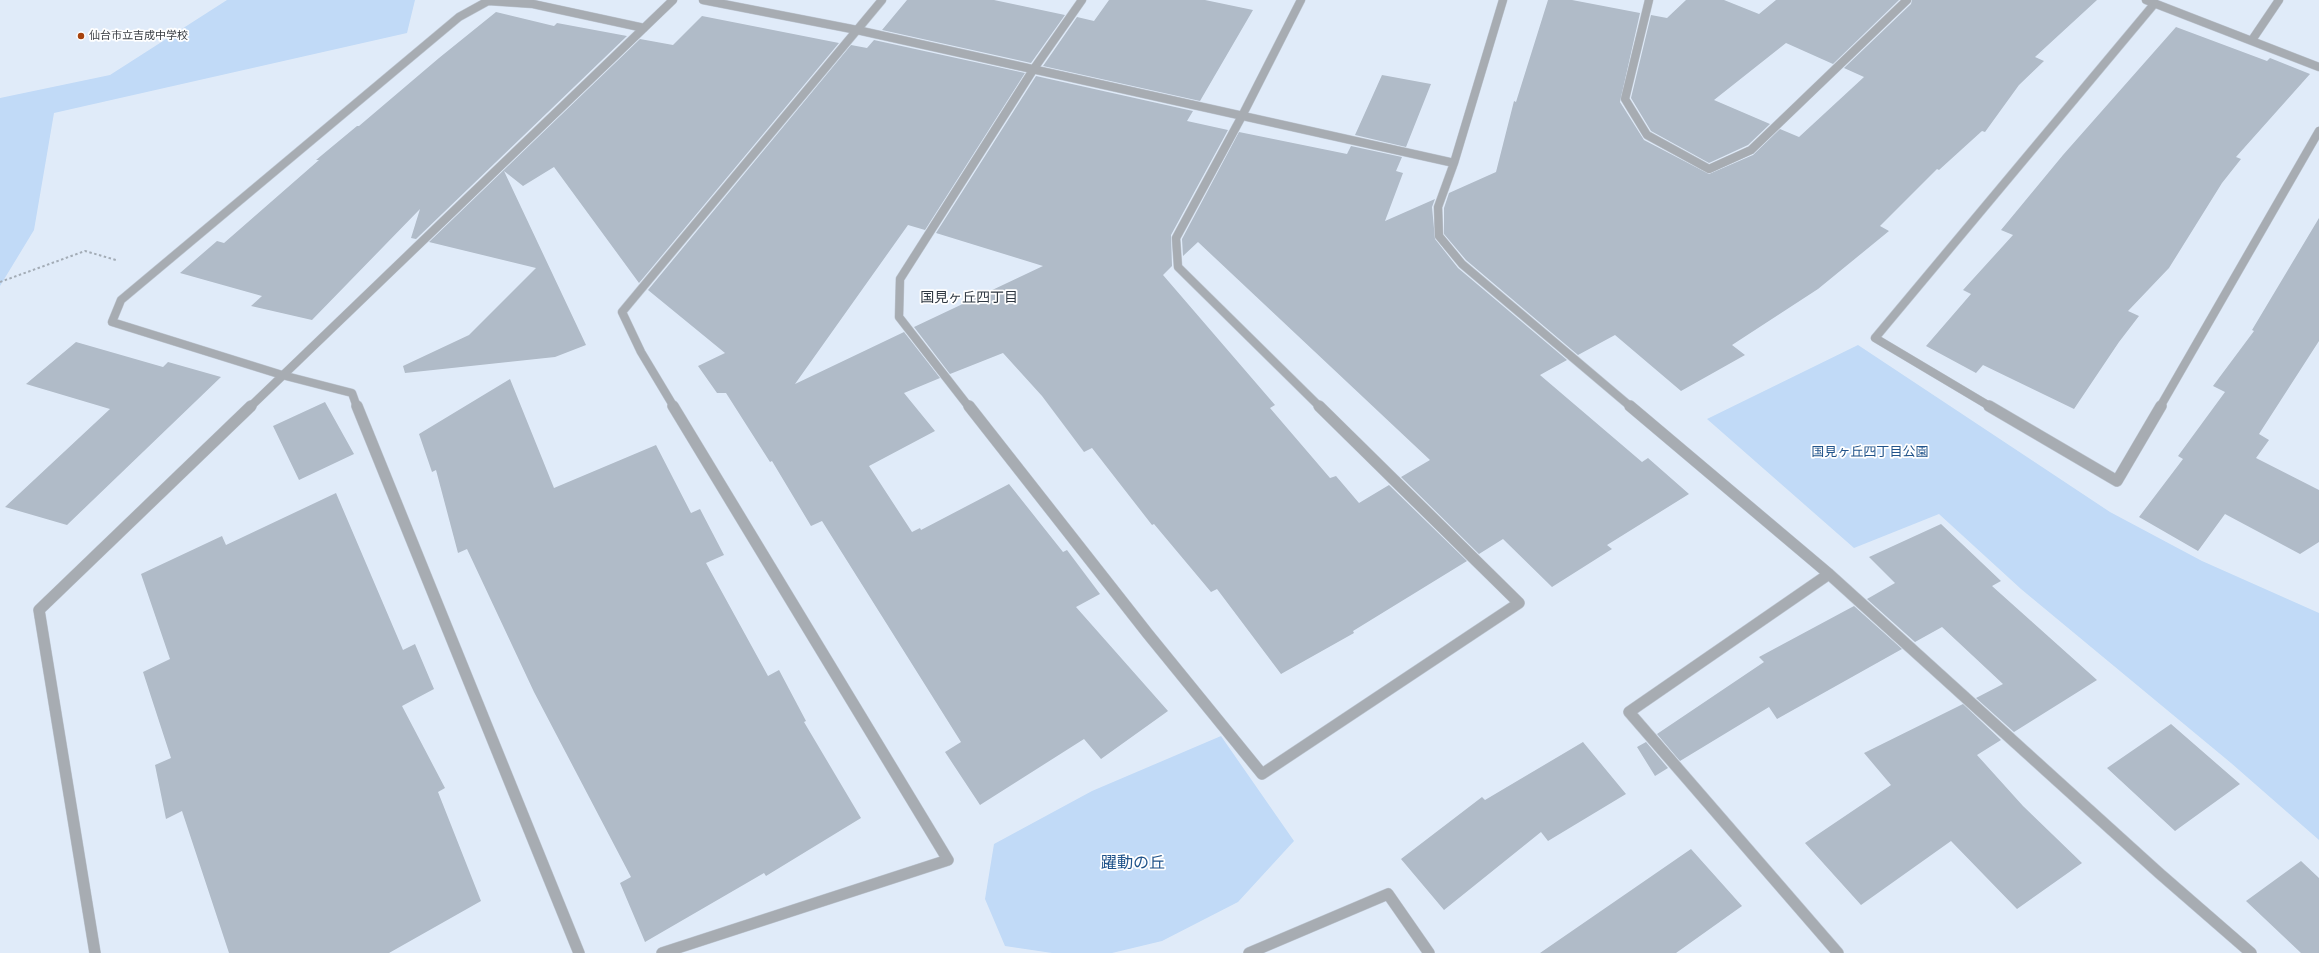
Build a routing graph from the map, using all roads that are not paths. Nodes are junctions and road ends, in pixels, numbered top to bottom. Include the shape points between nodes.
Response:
1 (673, 0) edge
2 (703, 0) edge
3 (882, 0) edge
4 (1082, 0) edge
5 (1301, 0) edge
6 (1503, 0) edge
7 (1649, 0) edge
8 (1907, 0) edge
9 (2279, 0) edge
10 (2150, 2) edge
11 (644, 28) junction
12 (857, 30) junction
13 (2252, 40) junction
14 (2319, 67) edge
15 (1033, 70) junction
16 (1242, 116) junction
17 (2319, 131) edge
18 (1454, 163) junction
19 (282, 375) junction
20 (1829, 574) junction
21 (95, 953) edge
22 (579, 953) edge
23 (662, 953) edge
24 (1249, 953) edge
25 (1429, 953) edge
26 (1838, 953) edge
27 (2251, 953) edge

1 - 11 street
2 - 12 street
3 - 12 street
4 - 15 street
5 - 16 street
6 - 18 street
7 - 8 street via 1624,99 1647,135 1709,169 1750,150
9 - 13 street
10 - 13 street
10 - 17 street via 1875,338 2117,481
11 - 19 street
11 - 19 street via 534,4 488,1 459,17 121,300 112,322
12 - 15 street
12 - 23 street via 622,312 641,352 948,860
13 - 14 street
15 - 16 street
15 - 16 street via 900,279 899,317 1148,634 1262,774 1519,603 1178,267 1176,238
16 - 18 street
18 - 20 street via 1438,207 1439,236 1462,264
19 - 21 street via 39,610
19 - 22 street via 352,393
20 - 26 street via 1629,712
20 - 27 street via 2159,874
24 - 25 street via 1388,894

